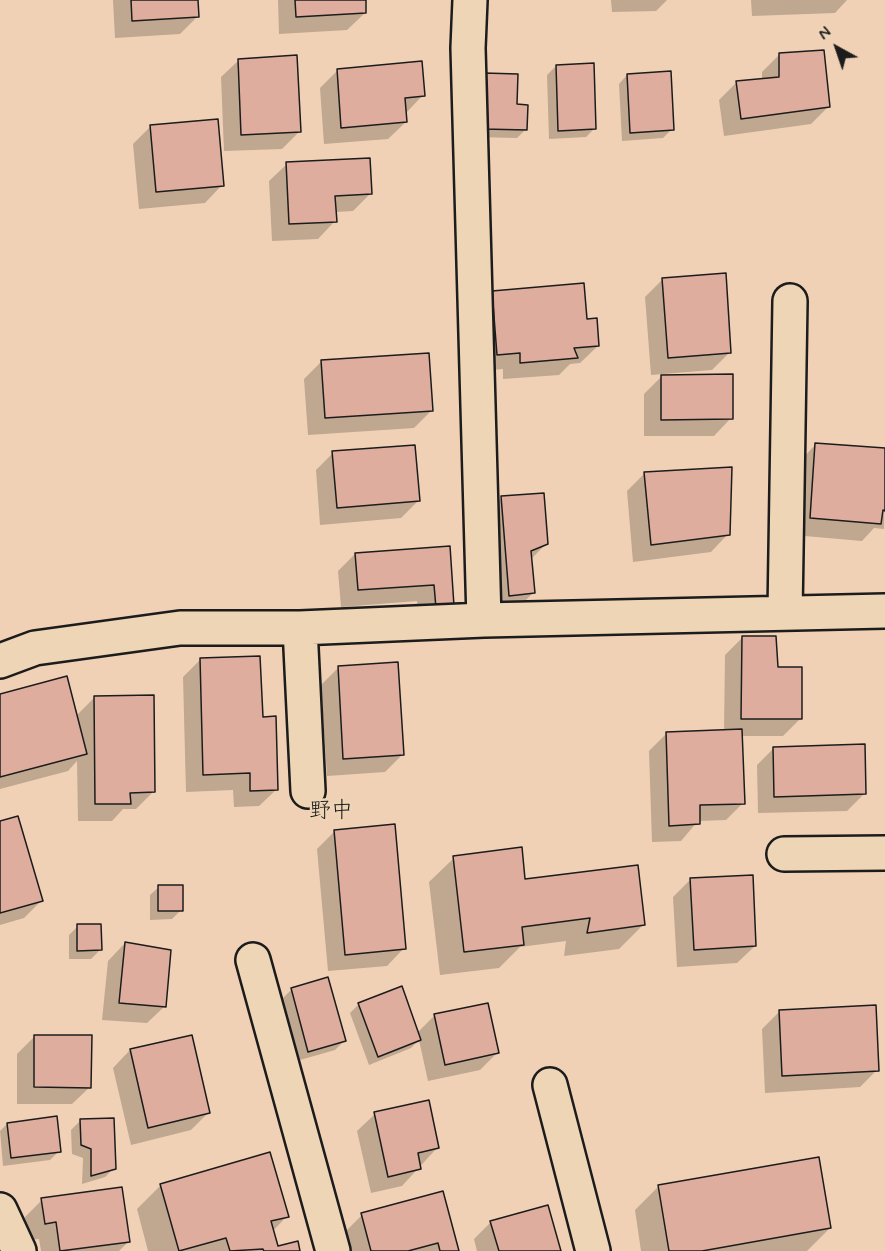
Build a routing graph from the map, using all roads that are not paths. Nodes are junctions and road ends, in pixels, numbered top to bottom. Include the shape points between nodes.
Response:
1 (470, 0) edge
2 (790, 301) dead end
3 (885, 611) edge
4 (785, 613) junction
5 (484, 620) junction
6 (300, 628) junction
7 (0, 661) edge
8 (308, 791) dead end
9 (885, 853) edge
10 (784, 854) dead end
11 (253, 960) dead end
12 (550, 1085) dead end
13 (0, 1210) edge
14 (19, 1251) edge
15 (333, 1251) edge
16 (593, 1251) edge

1 - 5 street via 468,48
2 - 4 street
3 - 4 street
4 - 5 street
5 - 6 street
6 - 7 street via 180,628 35,648
6 - 8 street
9 - 10 street
11 - 15 street
12 - 16 street
13 - 14 street

